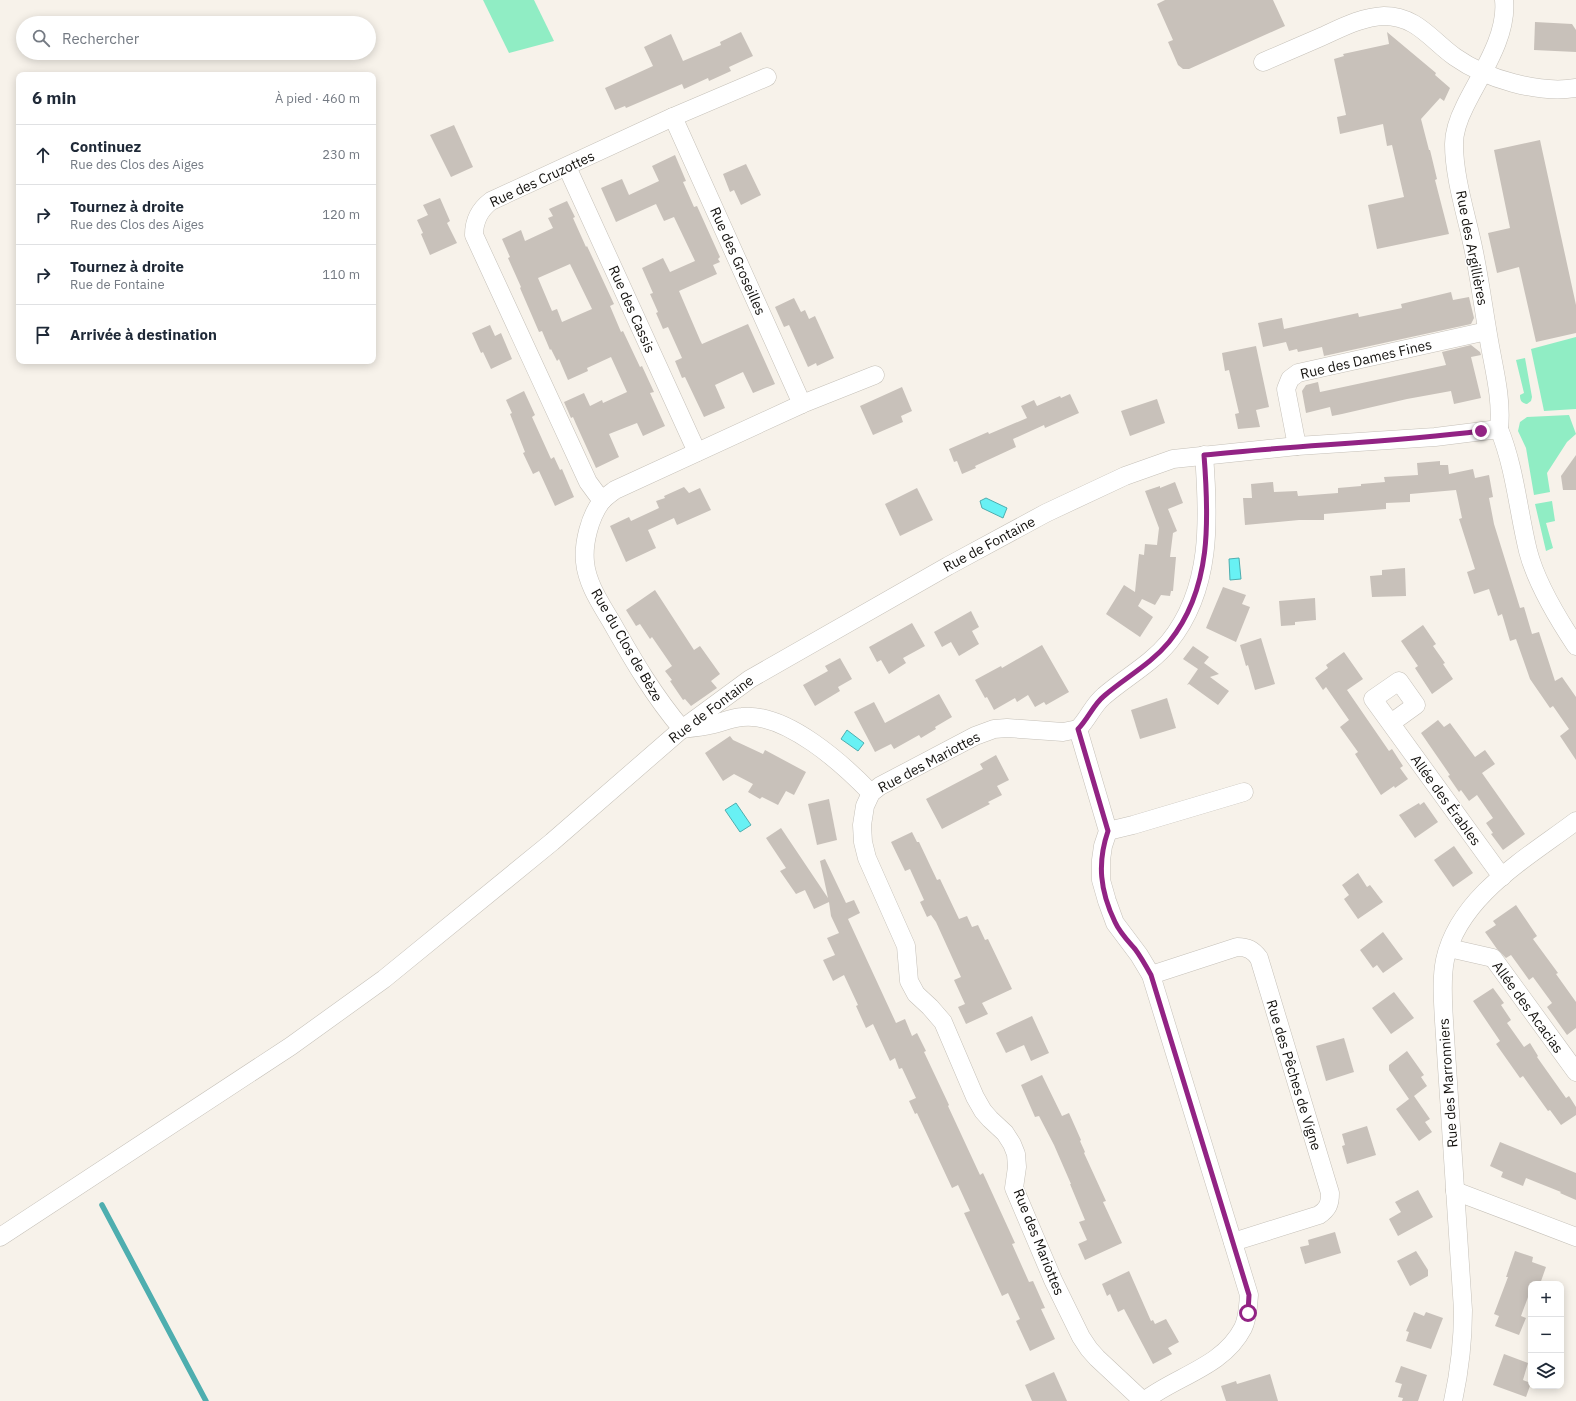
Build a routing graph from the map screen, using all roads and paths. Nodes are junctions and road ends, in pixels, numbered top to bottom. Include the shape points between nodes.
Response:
1 (1504, 0) edge
2 (1263, 62) dead end
3 (1482, 72) junction
4 (767, 77) dead end
5 (1576, 88) edge
6 (673, 117) junction
7 (567, 167) junction
8 (1487, 330) junction
9 (875, 375) dead end
10 (802, 404) junction
11 (1499, 429) junction
12 (1297, 446) junction
13 (697, 452) junction
14 (1204, 455) junction
15 (602, 501) junction
16 (1576, 646) edge
17 (1391, 723) dead end
18 (682, 729) junction
19 (1078, 729) junction
20 (1244, 792) dead end
21 (871, 793) junction
22 (1576, 821) edge
23 (1108, 831) junction
24 (1502, 877) junction
25 (1449, 948) junction
26 (1151, 975) junction
27 (1576, 1072) edge
28 (1455, 1191) junction
29 (0, 1237) edge
30 (1576, 1237) edge
31 (1233, 1242) junction
32 (1143, 1401) edge
33 (1453, 1401) edge

1 - 3 street, Rue des Argillières via 1502,24 1491,57
2 - 3 street via 1362,20 1386,16 1409,20 1456,58
3 - 5 street via 1536,88
3 - 8 street, Rue des Argillières via 1461,115 1454,142 1457,171
4 - 6 street, Rue des Cruzottes
6 - 7 street, Rue des Cruzottes
6 - 10 street, Rue des Groseilles
7 - 13 street, Rue des Cassis
7 - 15 street, Rue des Cruzottes via 484,205 474,226 474,235 588,482
8 - 11 street, Rue des Argillières via 1501,412
8 - 12 street, Rue des Dames Fines via 1298,373 1290,380 1286,389
9 - 10 street, Rue du Clos de Bèze
10 - 13 street, Rue du Clos de Bèze
11 - 12 street, Rue de Fontaine via 1435,437
11 - 16 street via 1506,445 1528,552 1550,602
12 - 14 street, Rue de Fontaine
13 - 15 street, Rue du Clos de Bèze via 615,490
14 - 18 street, Rue de Fontaine via 1173,459 1125,476 1046,513 767,668
14 - 19 street via 1207,496 1206,552 1198,589 1190,609 1169,642 1142,669 1104,696
15 - 18 street, Rue du Clos de Bèze via 592,520 584,550 589,579 639,671
17 - 24 street, Allée des Érables
18 - 21 street via 743,717 764,718 806,738 831,756
18 - 29 street, Rue de Fontaine via 552,842 384,979 291,1046
19 - 21 street, Rue des Mariottes via 1062,732 994,729 975,736
19 - 23 street
20 - 23 street
21 - 32 street, Rue des Mariottes via 864,812 863,842 867,858 906,946 909,981 916,994 943,1022 975,1096 983,1110 1012,1144 1017,1166 1014,1188 1081,1337 1097,1358
22 - 24 street, Rue des Marronniers
23 - 26 street via 1100,860 1101,880 1107,901 1115,923
24 - 25 street, Rue des Marronniers via 1481,894 1465,915
25 - 27 street, Allée des Acacias via 1493,958
25 - 28 street, Rue des Marronniers via 1443,982
26 - 31 street
26 - 31 street, Rue des Pêches de Vigne via 1237,947 1250,949 1259,958 1330,1200 1329,1206 1319,1215
28 - 30 street
28 - 33 street, Rue des Marronniers via 1463,1341 1460,1372
31 - 32 street via 1249,1295 1248,1313 1243,1328 1229,1348 1218,1358

